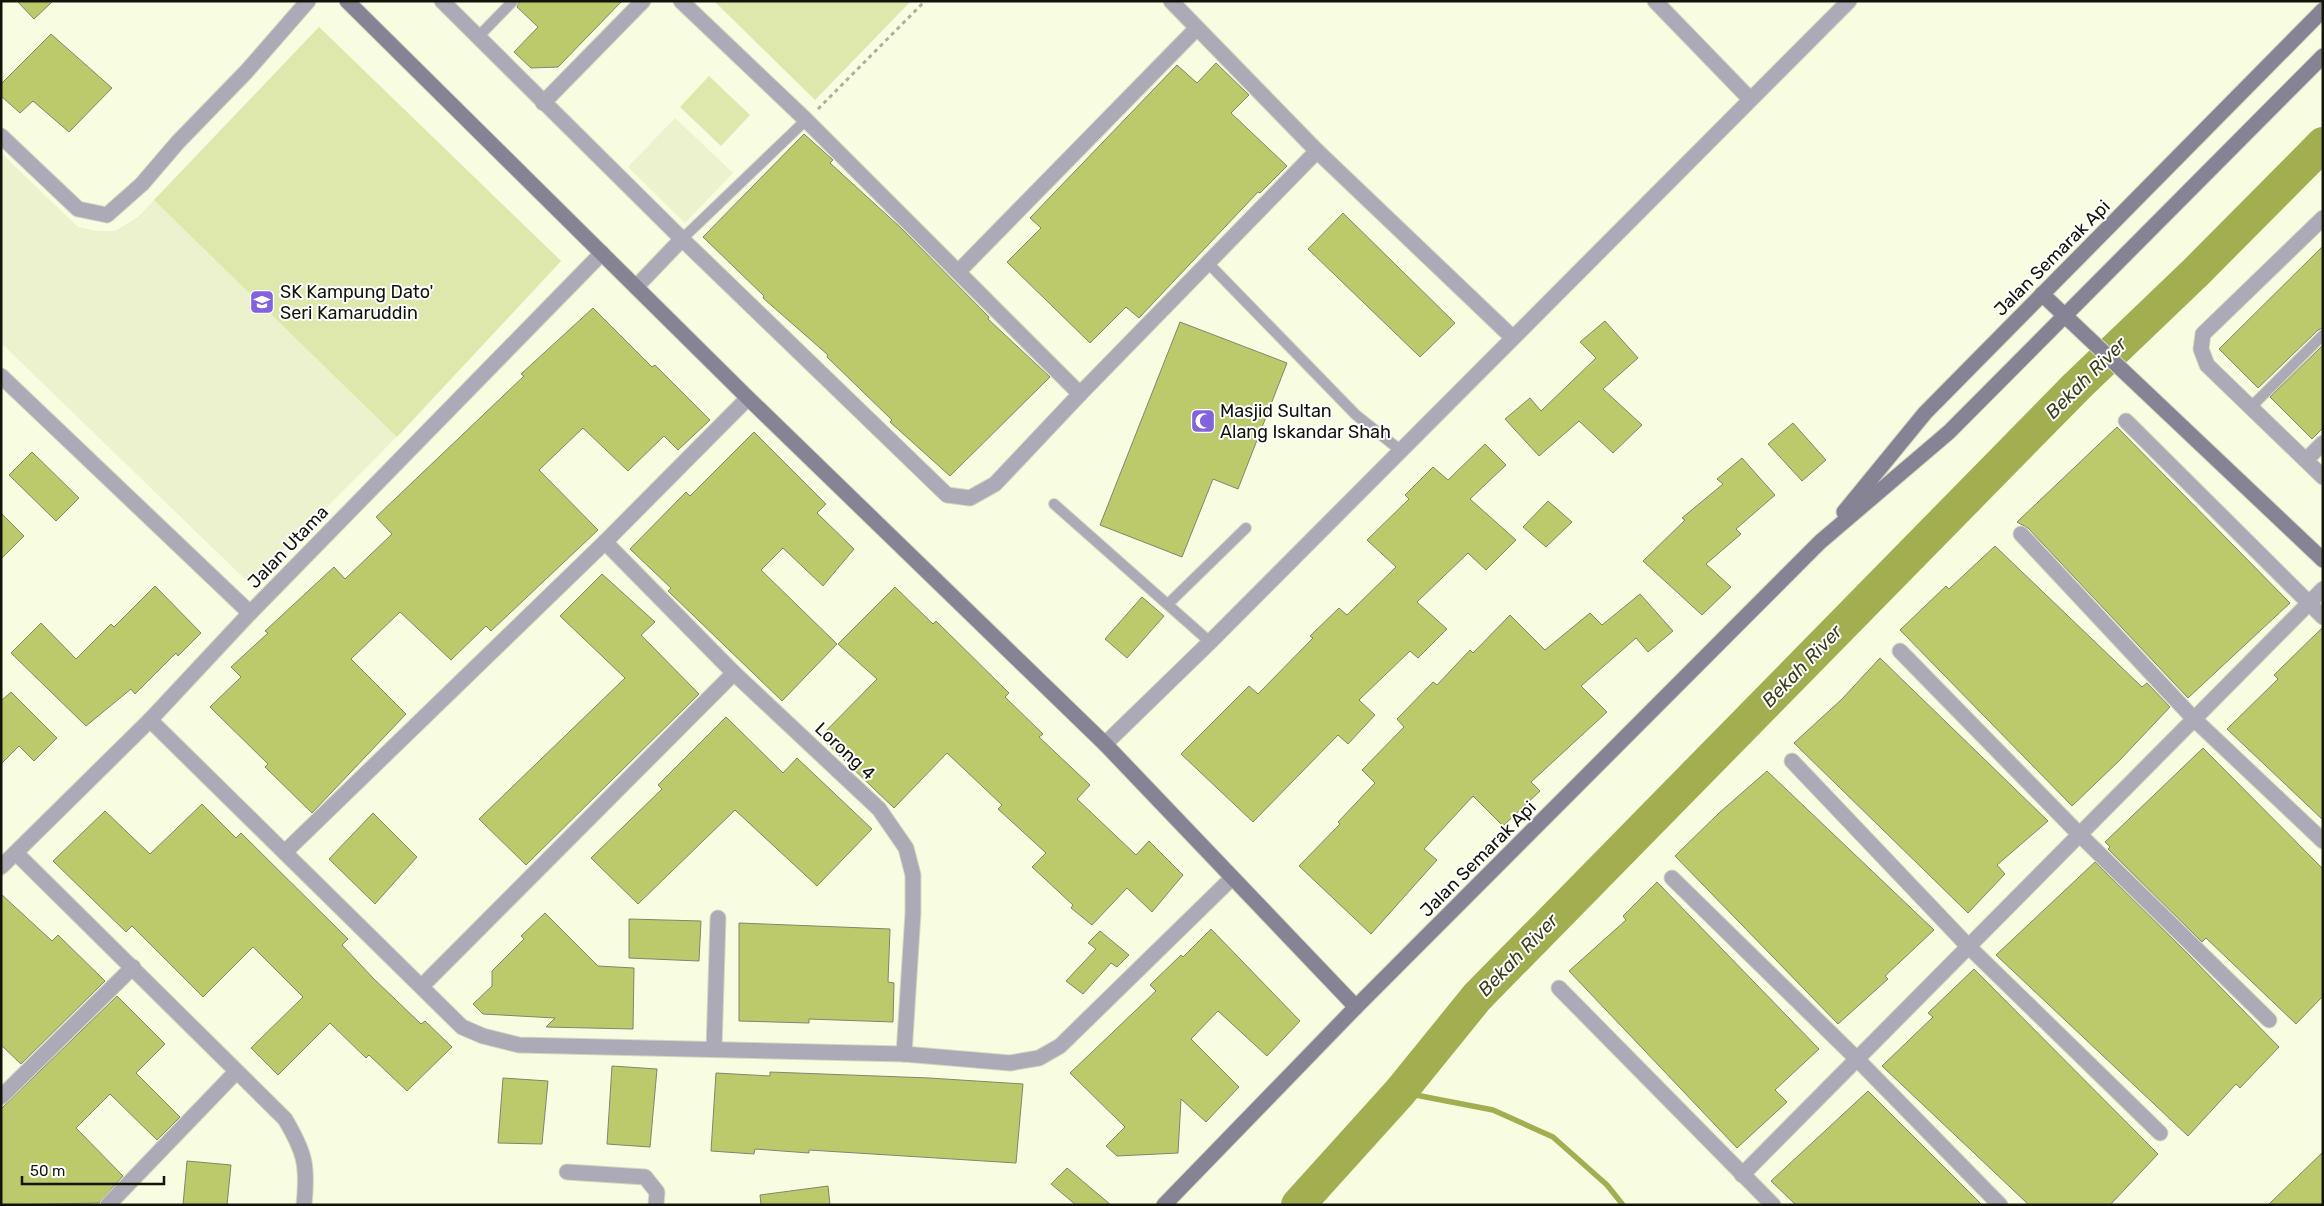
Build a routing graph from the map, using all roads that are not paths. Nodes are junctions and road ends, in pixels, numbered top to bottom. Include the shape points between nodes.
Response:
1 (308, 1) edge
2 (347, 1) edge
3 (442, 1) edge
4 (513, 1) edge
5 (643, 1) edge
6 (681, 1) edge
7 (1171, 1) edge
8 (1655, 1) edge
9 (1849, 1) edge
10 (2323, 10) edge
11 (1197, 28) junction
12 (478, 37) junction
13 (2323, 56) edge
14 (1750, 99) junction
15 (543, 103) junction
16 (806, 120) junction
17 (1, 136) edge
18 (1317, 151) junction
19 (2323, 218) edge
20 (682, 240) junction
21 (602, 253) junction
22 (1208, 263) junction
23 (959, 271) junction
24 (636, 287) junction
25 (2042, 294) junction
26 (2065, 315) junction
27 (2323, 335) edge
28 (1512, 337) junction
29 (4, 385) edge
30 (1080, 394) junction
31 (748, 398) junction
32 (2251, 407) junction
33 (2126, 422) dead end
34 (2323, 443) edge
35 (1400, 450) junction
36 (2306, 460) junction
37 (2323, 477) edge
38 (1054, 504) dead end
39 (1246, 528) dead end
40 (2021, 534) dead end
41 (605, 542) junction
42 (1820, 542) junction
43 (2323, 560) edge
44 (2323, 589) edge
45 (1168, 604) junction
46 (2308, 604) junction
47 (250, 613) junction
48 (2323, 617) edge
49 (1210, 642) junction
50 (1900, 651) dead end
51 (734, 673) junction
52 (2194, 719) junction
53 (150, 720) junction
54 (1105, 744) junction
55 (1792, 761) dead end
56 (2079, 834) junction
57 (2323, 841) edge
58 (285, 852) junction
59 (16, 853) junction
60 (1, 867) edge
61 (1672, 878) dead end
62 (1231, 879) junction
63 (718, 918) dead end
64 (1968, 946) junction
65 (133, 968) junction
66 (422, 986) junction
67 (1559, 988) dead end
68 (1356, 1007) junction
69 (2269, 1020) dead end
70 (714, 1049) junction
71 (904, 1054) junction
72 (1856, 1058) junction
73 (236, 1072) junction
74 (1, 1097) edge
75 (2160, 1133) dead end
76 (567, 1172) dead end
77 (1742, 1175) junction
78 (115, 1202) edge
79 (304, 1205) edge
80 (656, 1205) edge
81 (1164, 1205) edge
82 (1772, 1205) edge
83 (2000, 1205) edge

1 - 17 street via 142,184 107,214 78,208
2 - 21 street
3 - 12 street
4 - 12 lane
5 - 15 street
6 - 16 street
7 - 11 street
8 - 14 street
9 - 14 street
10 - 25 street, Jalan Semarak Api
11 - 18 street
11 - 23 street
12 - 15 street
13 - 26 street, Jalan Semarak Api
14 - 28 street
15 - 20 street
16 - 20 lane
16 - 23 street
18 - 22 street
18 - 28 street
19 - 32 street via 2203,334 2201,350 2207,365
20 - 24 street
20 - 30 street via 947,495 970,498 995,484
21 - 24 street
21 - 47 street, Jalan Utama
22 - 30 street
22 - 35 lane via 1356,416
23 - 30 street
24 - 31 street
25 - 26 street
25 - 42 street, Jalan Semarak Api via 1924,413
26 - 42 street, Jalan Semarak Api via 1949,432
26 - 43 street
27 - 32 lane
28 - 35 street
29 - 47 street
31 - 41 street
31 - 54 street
32 - 36 street
33 - 46 street
34 - 36 street
35 - 49 street
36 - 37 street
38 - 45 lane
39 - 45 lane
40 - 52 street
41 - 51 street, Lorong 4
41 - 58 street
42 - 68 street, Jalan Semarak Api
44 - 46 street
45 - 49 lane
46 - 48 street
46 - 52 street
47 - 53 street, Jalan Utama
49 - 54 street
50 - 56 street
51 - 66 street
51 - 71 street, Lorong 4 via 879,809 906,848 914,875 914,913
52 - 56 street
52 - 57 street
53 - 58 street
53 - 59 street, Jalan Utama
54 - 62 street
55 - 64 street
56 - 64 street
56 - 69 street
58 - 66 street
59 - 60 street, Jalan Utama
59 - 65 street
61 - 72 street
62 - 68 street
62 - 71 street via 1060,1046 1039,1058 1010,1063
63 - 70 street
64 - 72 street
64 - 75 street
65 - 73 street
65 - 74 street
66 - 70 street via 462,1027 498,1041 519,1045
67 - 77 street
68 - 81 street, Jalan Semarak Api
70 - 71 street
72 - 77 street
72 - 83 street
73 - 78 street
73 - 79 street via 285,1119 302,1148 307,1176
76 - 80 street via 645,1177 656,1192
77 - 82 street

